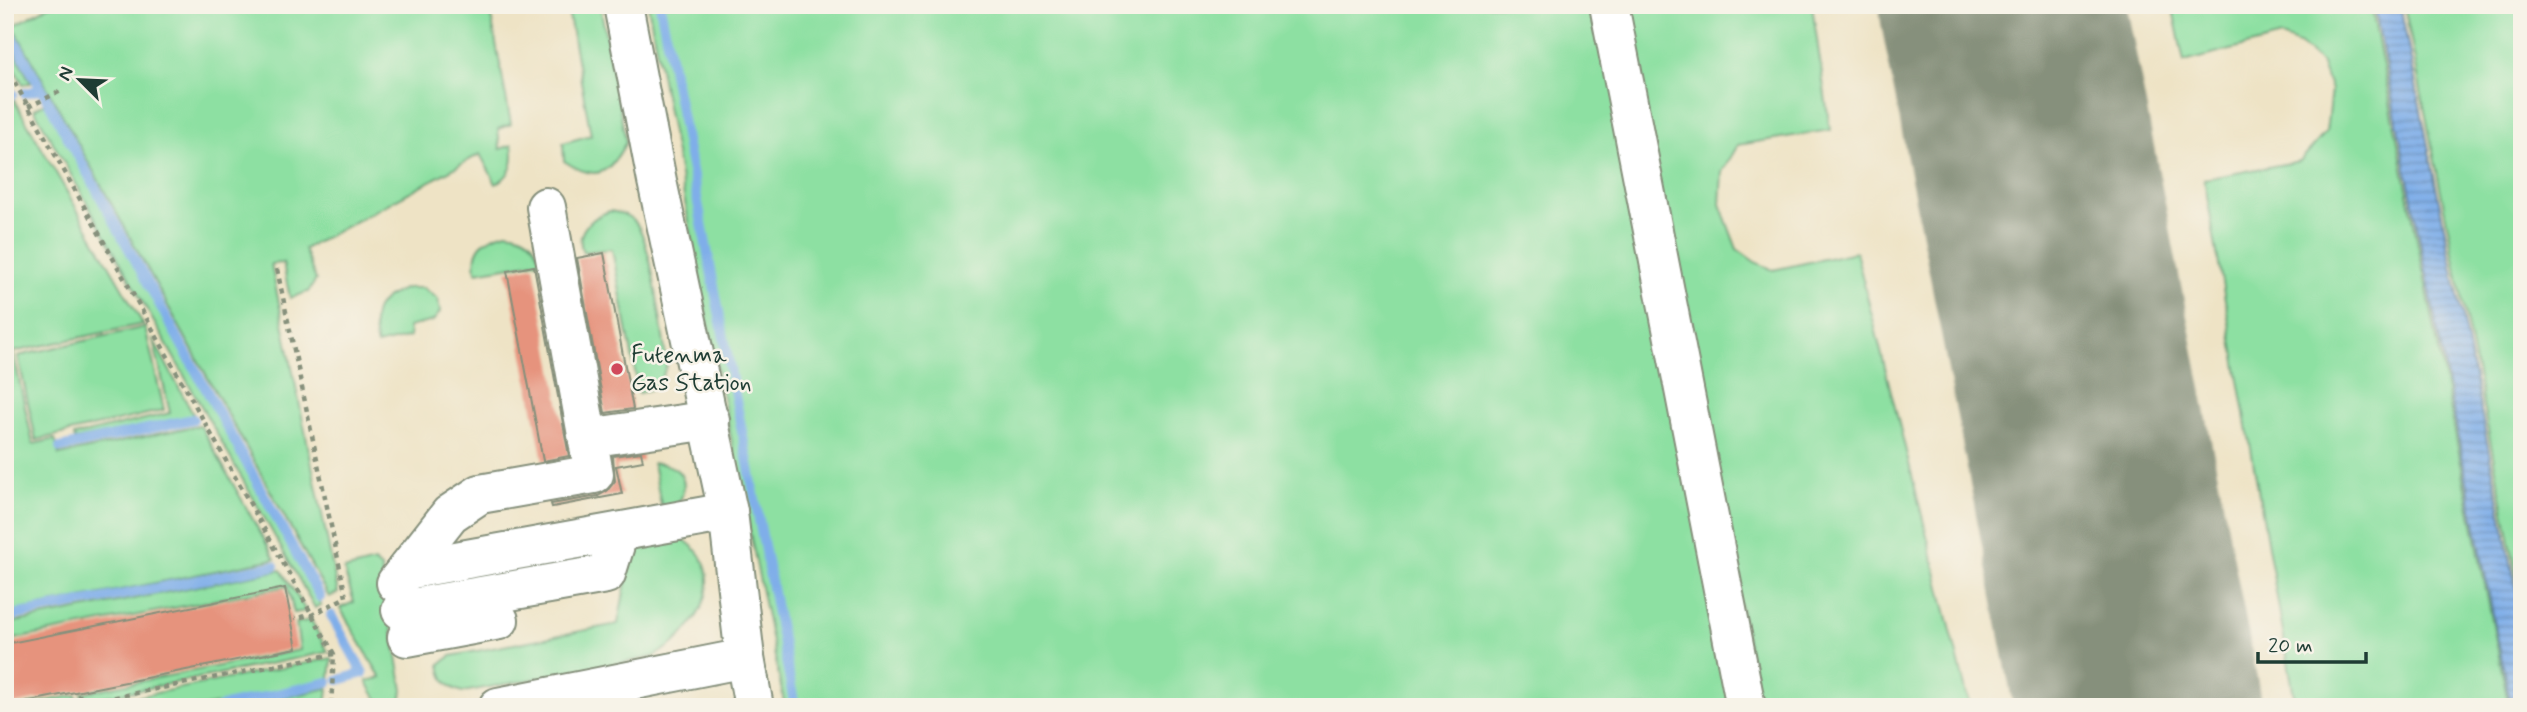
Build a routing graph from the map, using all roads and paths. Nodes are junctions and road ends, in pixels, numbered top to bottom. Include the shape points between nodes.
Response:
1 (624, 5) edge
2 (1609, 5) edge
3 (5, 65) edge
4 (61, 90) dead end
5 (31, 106) junction
6 (546, 207) dead end
7 (277, 269) dead end
8 (710, 420) junction
9 (588, 438) junction
10 (728, 512) junction
11 (619, 532) junction
12 (402, 600) junction
13 (312, 615) junction
14 (295, 618) dead end
15 (334, 654) junction
16 (745, 659) junction
17 (79, 694) dead end
18 (82, 705) edge
19 (65, 707) edge
20 (331, 707) edge
21 (498, 707) edge
22 (754, 707) edge
23 (1746, 707) edge

1 - 8 lane
2 - 23 lane
3 - 5 path
4 - 5 path
5 - 13 path
6 - 9 lane
7 - 13 path via 346,597
8 - 9 lane
8 - 10 lane
9 - 12 lane via 594,474 480,494 450,514
10 - 11 lane
10 - 16 lane
11 - 12 lane
11 - 12 lane via 606,574
13 - 14 path
13 - 15 path
15 - 18 path
15 - 20 path
16 - 21 lane
16 - 22 lane
17 - 18 path
18 - 19 path

